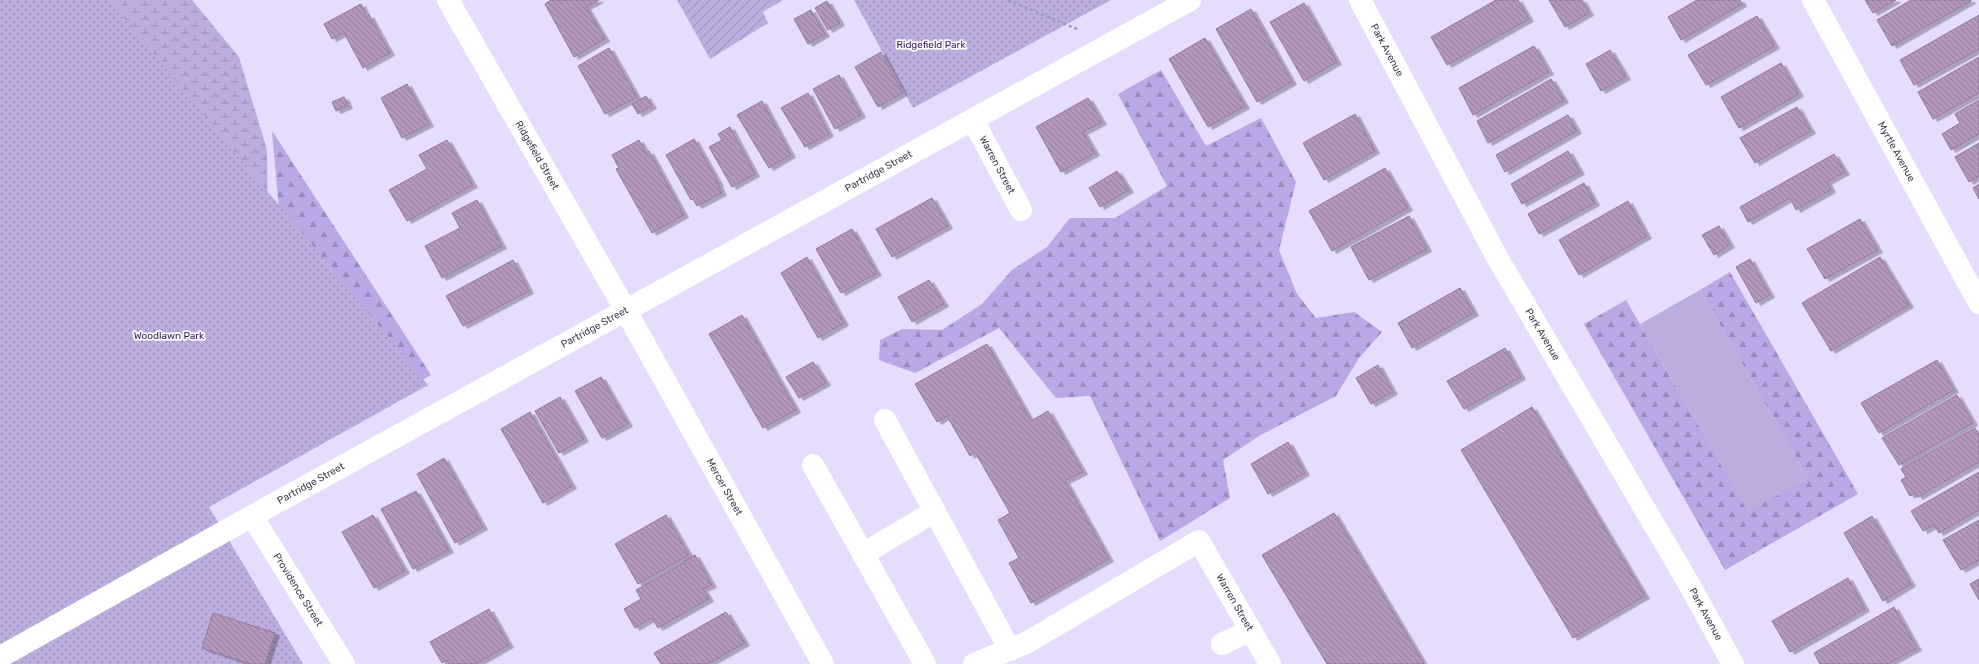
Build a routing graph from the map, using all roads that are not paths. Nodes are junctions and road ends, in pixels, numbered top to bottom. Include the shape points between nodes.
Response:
1 (448, 0) edge
2 (1190, 0) edge
3 (1360, 0) edge
4 (1813, 0) edge
5 (973, 120) junction
6 (1020, 210) dead end
7 (1979, 303) edge
8 (626, 311) junction
9 (885, 420) dead end
10 (813, 465) dead end
11 (935, 511) junction
12 (252, 516) junction
13 (863, 554) junction
14 (1250, 630) junction
15 (1222, 644) dead end
16 (1010, 650) junction
17 (0, 657) edge
18 (344, 664) edge
19 (823, 664) edge
20 (925, 664) edge
21 (974, 664) edge
22 (1270, 664) edge
23 (1733, 664) edge

1 - 8 street, Ridgefield Street
2 - 5 street, Partridge Street
3 - 23 street, Park Avenue via 1498,259 1689,584
4 - 7 street, Myrtle Avenue
5 - 6 street, Warren Street
5 - 8 street, Partridge Street
8 - 12 street, Partridge Street
8 - 19 street, Mercer Street
9 - 11 street
10 - 13 street
11 - 13 street
11 - 16 street
12 - 17 street, Partridge Street
12 - 18 street, Providence Street
13 - 20 street
14 - 15 street
14 - 16 street, Warren Street via 1199,541
14 - 22 street, Warren Street
16 - 21 street

